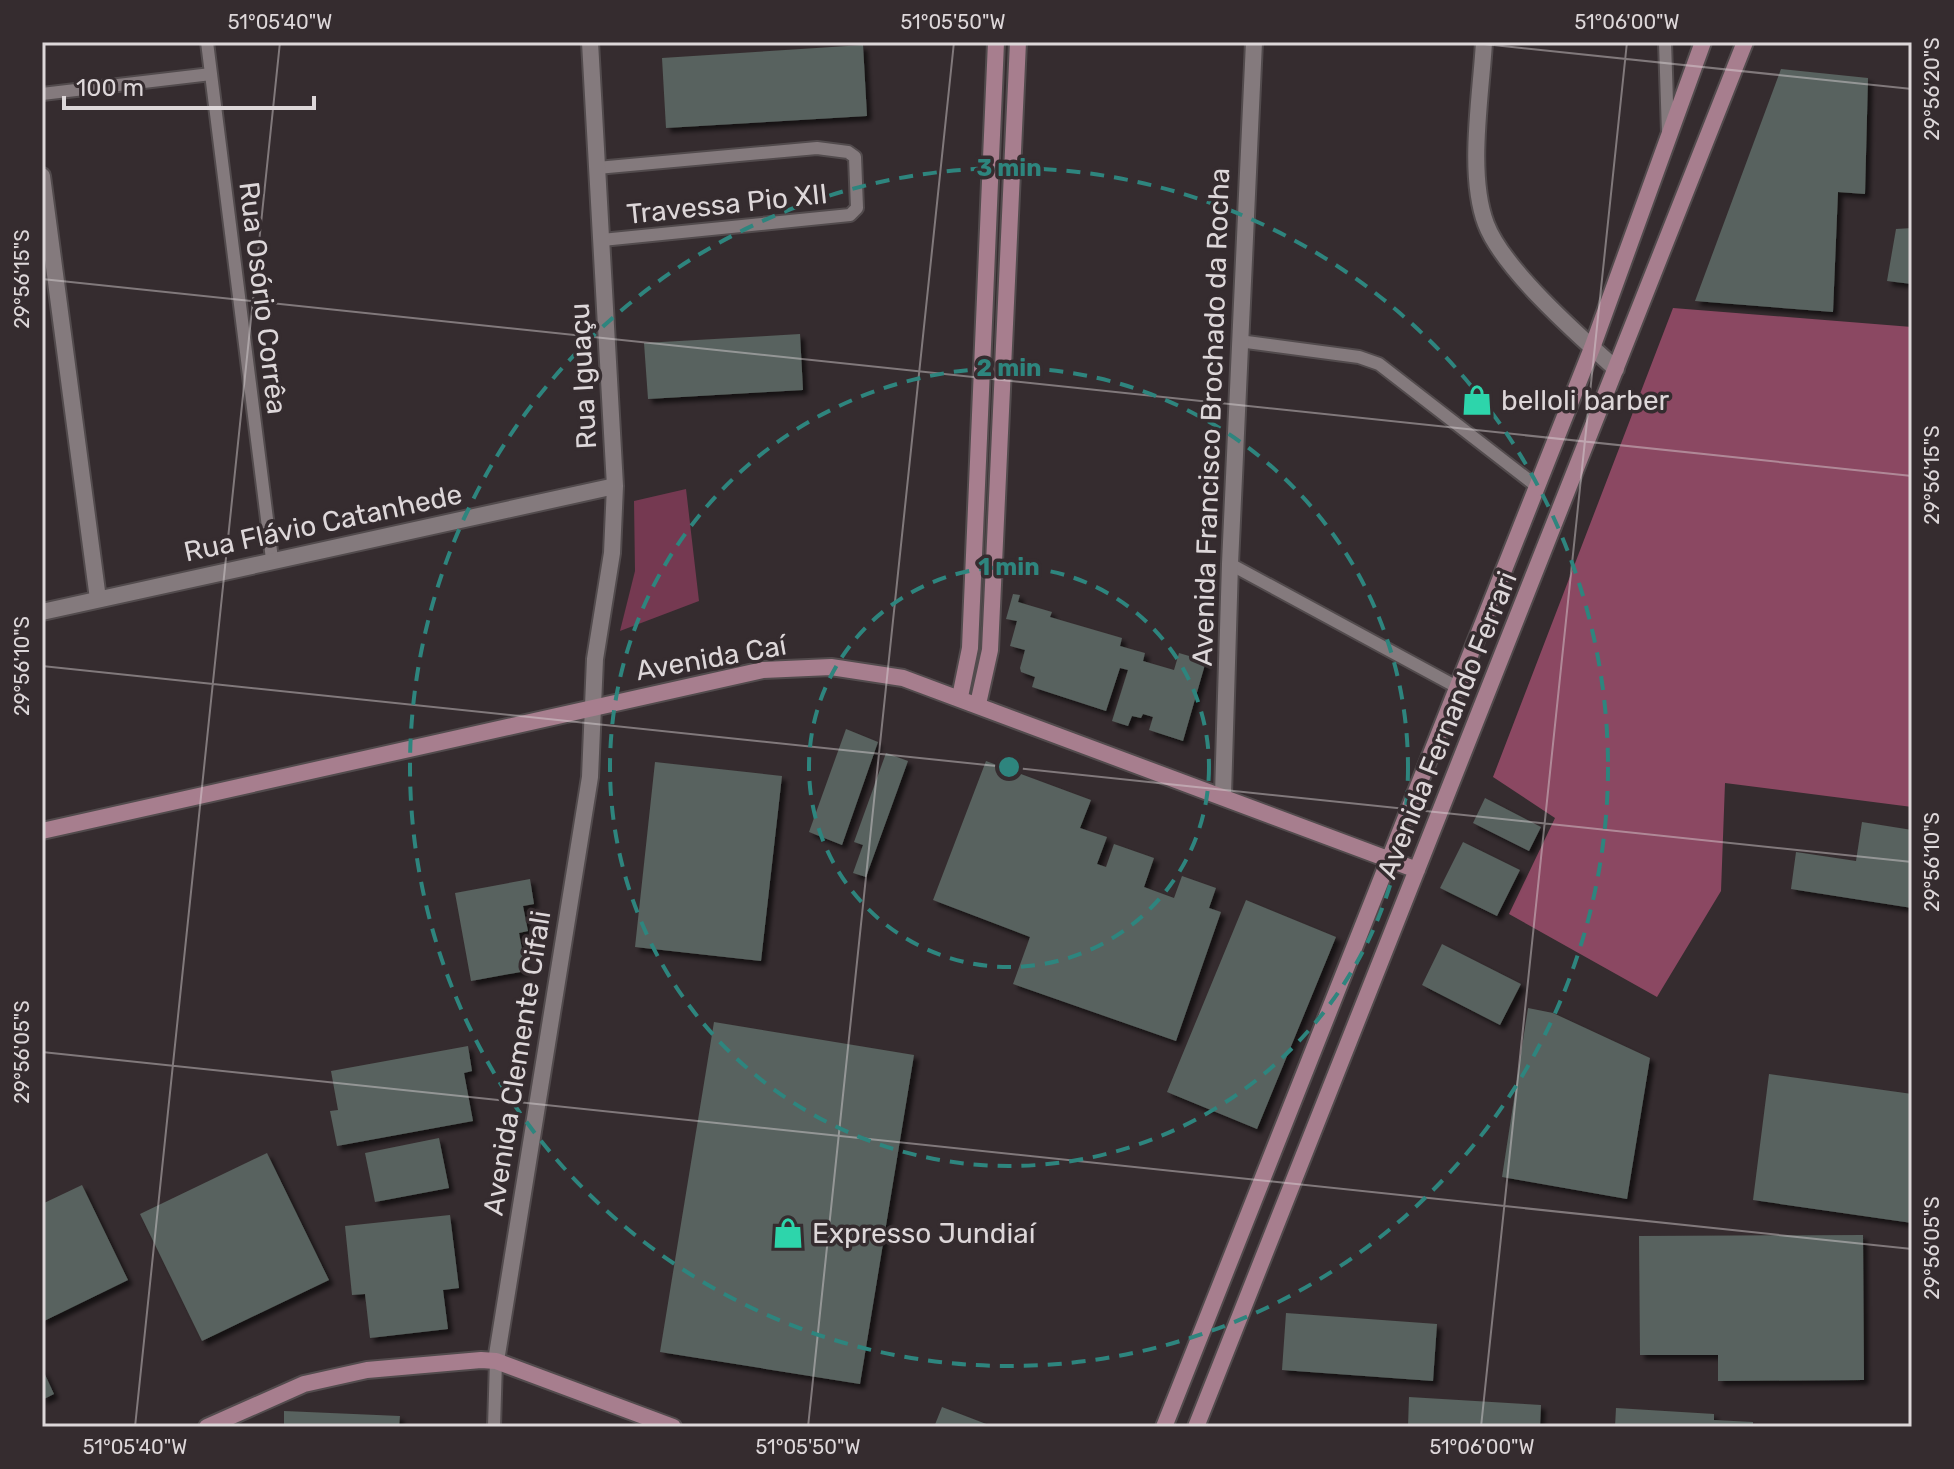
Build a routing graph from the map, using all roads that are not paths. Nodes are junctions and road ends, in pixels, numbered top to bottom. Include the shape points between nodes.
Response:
1 (207, 42) edge
2 (590, 42) edge
3 (996, 42) edge
4 (1018, 42) edge
5 (1254, 42) edge
6 (1484, 42) edge
7 (1665, 42) edge
8 (1703, 42) edge
9 (1745, 42) edge
10 (995, 61) junction
11 (1017, 62) junction
12 (211, 74) junction
13 (42, 94) edge
14 (1668, 133) junction
15 (597, 168) junction
16 (42, 176) edge
17 (602, 240) junction
18 (986, 291) junction
19 (1007, 291) junction
20 (1239, 341) junction
21 (1592, 348) junction
22 (1616, 369) junction
23 (1535, 485) junction
24 (615, 486) junction
25 (272, 559) junction
26 (1230, 564) junction
27 (973, 569) junction
28 (993, 570) junction
29 (98, 599) junction
30 (42, 612) edge
31 (1455, 686) junction
32 (960, 697) junction
33 (978, 704) junction
34 (595, 707) junction
35 (1223, 795) junction
36 (42, 831) edge
37 (1388, 857) junction
38 (1417, 870) junction
39 (1275, 1154) junction
40 (1303, 1162) junction
41 (496, 1361) junction
42 (1179, 1390) junction
43 (1207, 1402) junction
44 (207, 1427) edge
45 (494, 1427) edge
46 (673, 1427) edge
47 (1164, 1427) edge
48 (1196, 1427) edge

1 - 12 street, Rua Osório Corrêa
2 - 15 street, Rua Iguaçu
3 - 10 main road
4 - 11 main road
5 - 20 street, Avenida Francisco Brochado da Rocha
6 - 21 street via 1477,179 1486,225 1513,266
7 - 14 street
8 - 14 main road, Avenida Fernando Ferrari
9 - 22 main road, Avenida Fernando Ferrari
10 - 11 main road
10 - 18 main road
11 - 19 main road
12 - 13 street
12 - 25 street, Rua Osório Corrêa
14 - 21 main road, Avenida Fernando Ferrari
15 - 17 street, Rua Iguaçu
15 - 17 street, Travessa Pio XII via 817,148 855,157 855,213
16 - 29 street
17 - 24 street, Rua Iguaçu
18 - 19 main road
18 - 27 main road
19 - 28 main road
20 - 23 street via 1379,364
20 - 26 street, Avenida Francisco Brochado da Rocha
21 - 22 street
21 - 23 main road, Avenida Fernando Ferrari
22 - 38 main road, Avenida Fernando Ferrari
23 - 31 main road, Avenida Fernando Ferrari
24 - 25 street, Rua Flávio Catanhede
24 - 34 street, Rua Iguaçu via 612,553 595,659
25 - 29 street, Rua Flávio Catanhede
26 - 31 street
26 - 35 street, Avenida Francisco Brochado da Rocha
27 - 28 main road
27 - 32 main road via 970,648
28 - 33 main road via 990,650
29 - 30 street, Rua Flávio Catanhede
31 - 37 main road, Avenida Fernando Ferrari
32 - 33 main road, Avenida Caí
32 - 34 main road, Avenida Caí via 866,670 793,667
33 - 35 main road, Avenida Caí
34 - 36 main road, Avenida Caí
34 - 41 street, Avenida Clemente Cifali via 590,777
35 - 37 main road, Avenida Caí
37 - 38 main road, Avenida Caí
37 - 39 main road, Avenida Fernando Ferrari
38 - 40 main road, Avenida Fernando Ferrari
39 - 40 main road
39 - 42 main road, Avenida Fernando Ferrari
40 - 43 main road, Avenida Fernando Ferrari
41 - 44 main road via 409,1365 317,1381
41 - 45 street, Avenida Clemente Cifali
41 - 46 main road
42 - 43 main road
42 - 47 main road, Avenida Fernando Ferrari
43 - 48 main road, Avenida Fernando Ferrari

